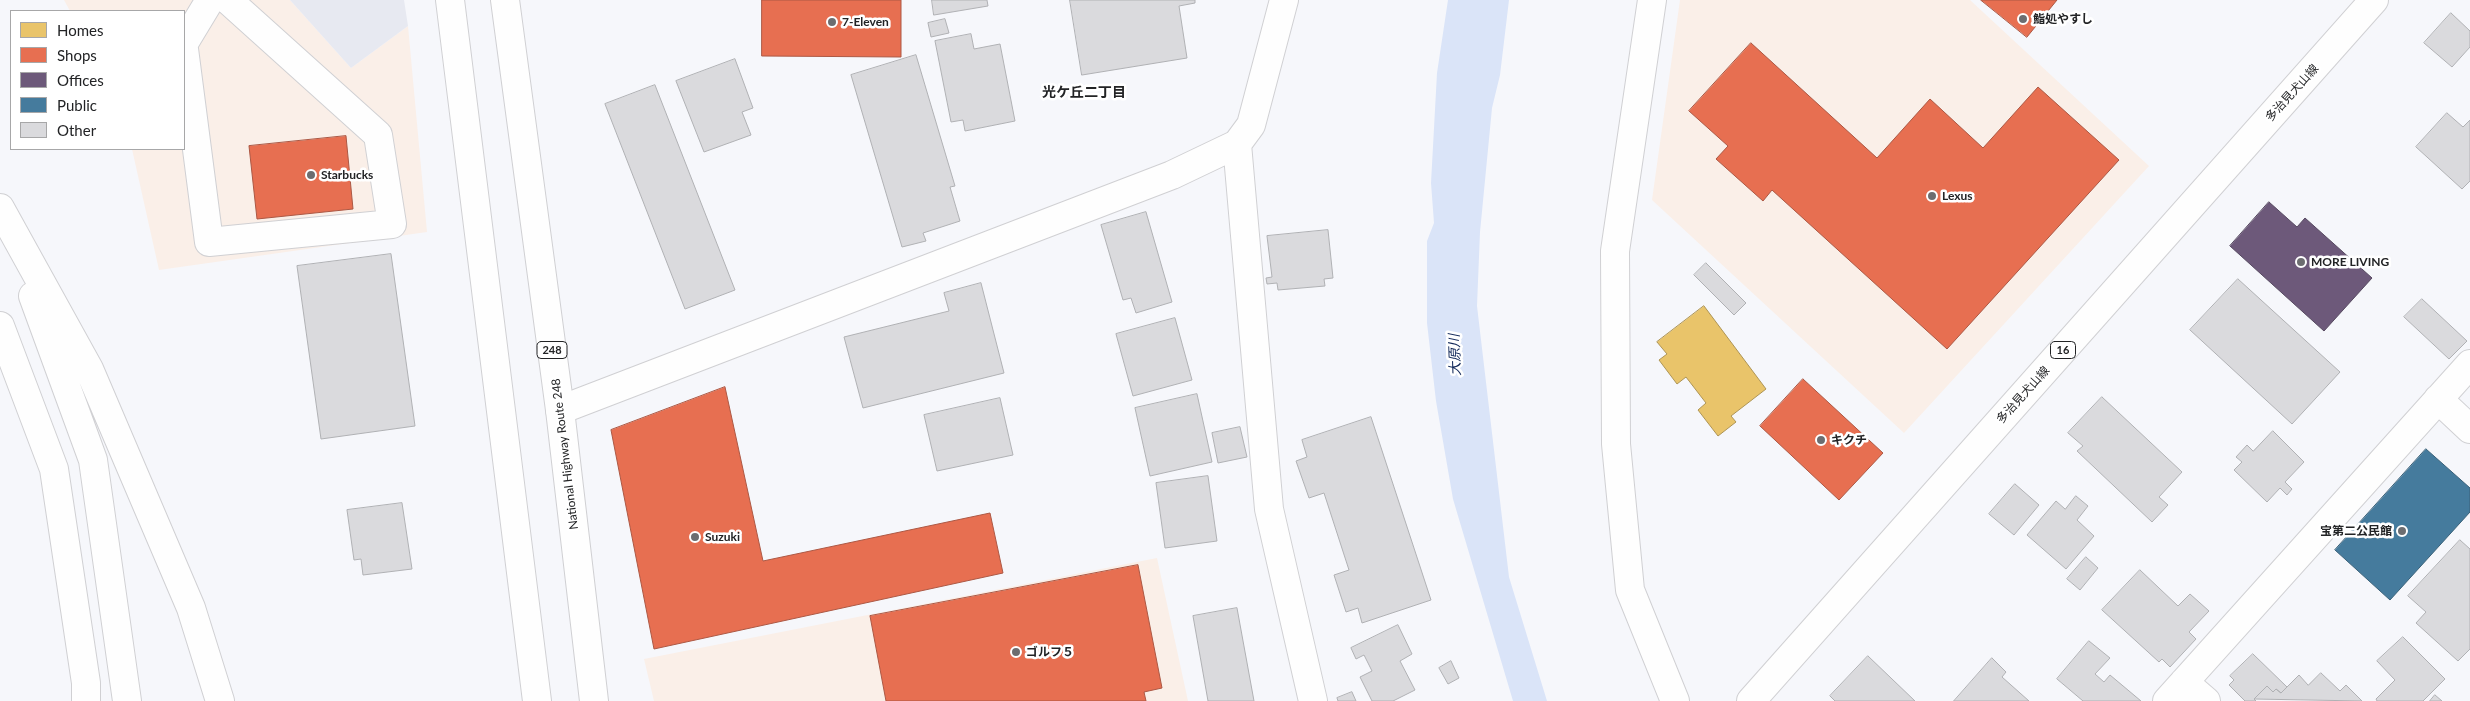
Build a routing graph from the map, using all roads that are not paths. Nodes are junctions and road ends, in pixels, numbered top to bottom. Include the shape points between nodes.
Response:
1 (210, 0) edge
2 (228, 0) edge
3 (450, 0) edge
4 (505, 0) edge
5 (1284, 0) edge
6 (1652, 0) edge
7 (2374, 0) edge
8 (185, 40) edge
9 (185, 57) edge
10 (1237, 144) junction
11 (2, 212) edge
12 (0, 326) edge
13 (2470, 364) edge
14 (2438, 400) junction
15 (560, 410) junction
16 (2470, 429) edge
17 (2175, 691) edge
18 (86, 701) edge
19 (127, 701) edge
20 (220, 701) edge
21 (537, 701) edge
22 (594, 701) edge
23 (1314, 701) edge
24 (1675, 701) edge
25 (1751, 701) edge
26 (2206, 701) edge

1 - 8 main road
2 - 9 main road via 378,135 392,224 209,242
3 - 21 main road
4 - 15 main road, National Highway Route 248 / 248
5 - 10 main road via 1251,124
6 - 24 main road via 1615,251 1616,444 1630,590
7 - 25 main road, 多治見犬山線 / 16
10 - 15 main road via 1172,175
10 - 23 main road via 1269,509
11 - 19 main road via 93,460
11 - 20 main road via 89,369 191,608
12 - 18 main road via 54,469
13 - 14 main road
14 - 16 main road
14 - 17 main road
15 - 22 main road, National Highway Route 248 / 248
17 - 26 main road

